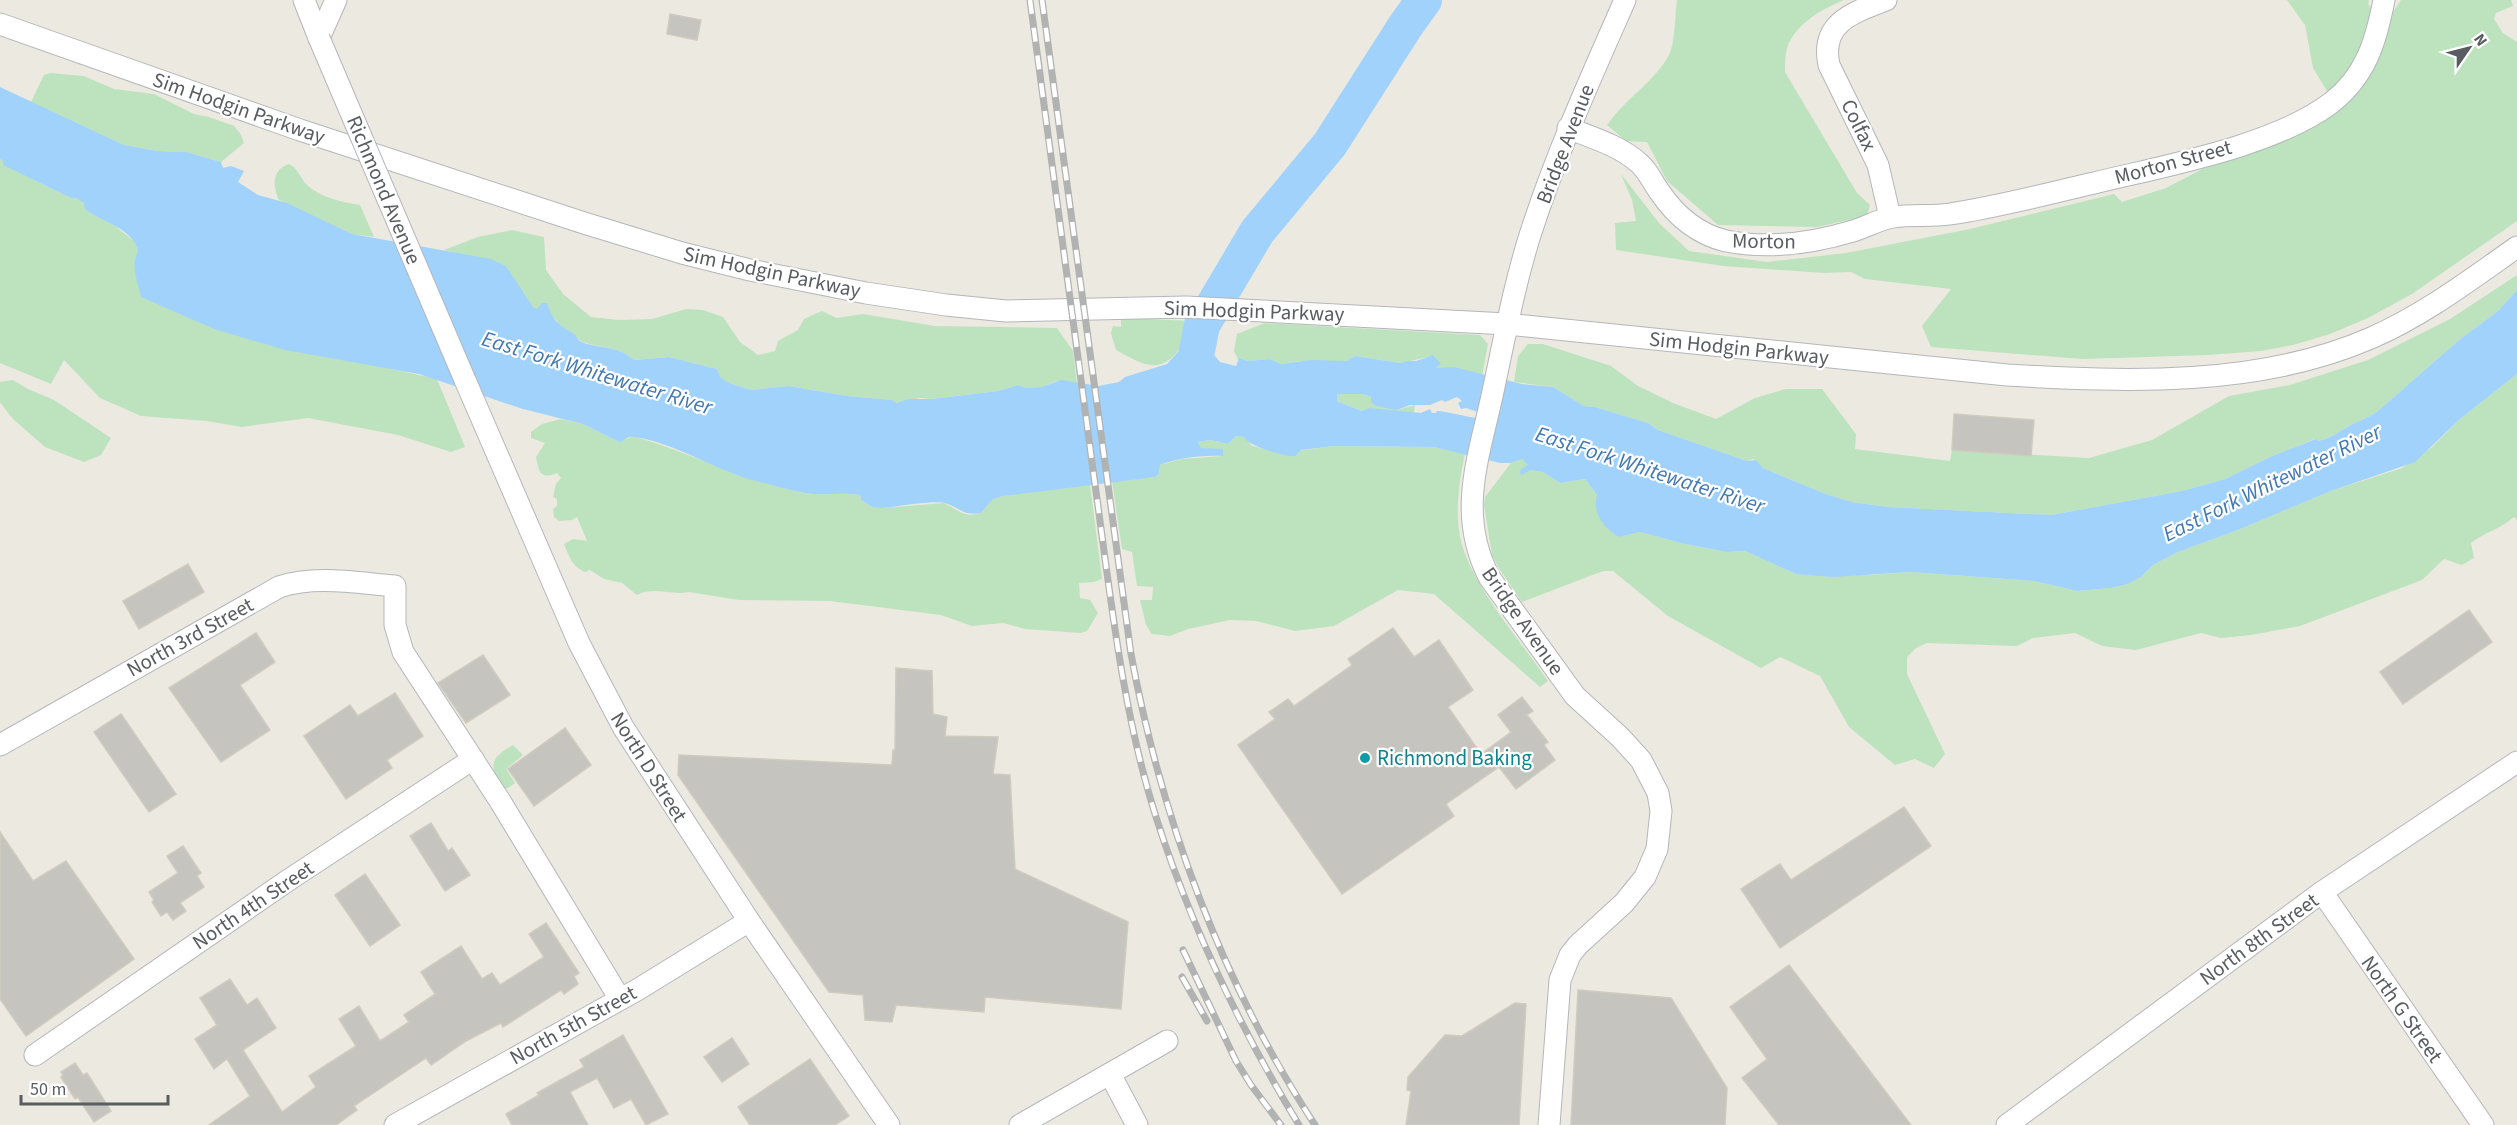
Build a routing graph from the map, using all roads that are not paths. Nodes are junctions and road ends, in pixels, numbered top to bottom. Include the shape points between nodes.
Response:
1 (304, 0) edge
2 (336, 0) edge
3 (1625, 0) edge
4 (1886, 0) edge
5 (2384, 0) edge
6 (0, 24) edge
7 (319, 38) junction
8 (1568, 128) junction
9 (1890, 217) junction
10 (2517, 247) edge
11 (1508, 324) junction
12 (465, 380) joint
13 (0, 745) edge
14 (473, 759) junction
15 (2517, 762) edge
16 (2322, 892) junction
17 (750, 921) junction
18 (620, 999) junction
19 (1167, 1041) dead end
20 (35, 1055) dead end
21 (1110, 1074) junction
22 (394, 1125) edge
23 (889, 1125) edge
24 (1020, 1125) edge
25 (1137, 1125) edge
26 (1550, 1125) edge
27 (2007, 1125) edge
28 (2483, 1125) edge

1 - 7 street, Richmond Avenue
2 - 7 street
3 - 8 street, Bridge Avenue
4 - 9 street, Colfax via 1848,17 1829,35 1826,50 1829,65 1878,165
5 - 9 street, Morton Street via 2377,37 2359,71 2341,94 2296,124 2185,161 2004,204 1948,214
6 - 11 street, Sim Hodgin Parkway via 345,145 584,223 750,270 866,293 1006,311 1186,307
7 - 12 street, Richmond Avenue, bridge
8 - 9 street, Morton via 1620,149 1641,165 1684,221 1711,236 1745,243 1820,241
8 - 11 street, Bridge Avenue via 1531,234
10 - 11 street, Sim Hodgin Parkway via 2429,308 2371,338 2291,363 2206,375 2117,379 2007,375
11 - 26 street, Bridge Avenue via 1471,495 1481,561 1575,696 1641,760 1658,793 1661,811 1656,849 1645,877 1624,903 1578,945 1560,980
12 - 17 street, North D Street via 600,686 666,795
13 - 14 street, North 3rd Street via 279,586 316,580 395,586 395,625 403,652
14 - 18 street
14 - 20 street, North 4th Street via 290,879
15 - 16 street, North 8th Street
16 - 27 street, North 8th Street
16 - 28 street, North G Street
17 - 18 street, North 5th Street
17 - 23 street, North D Street
18 - 22 street, North 5th Street
19 - 21 street
21 - 24 street
21 - 25 street

